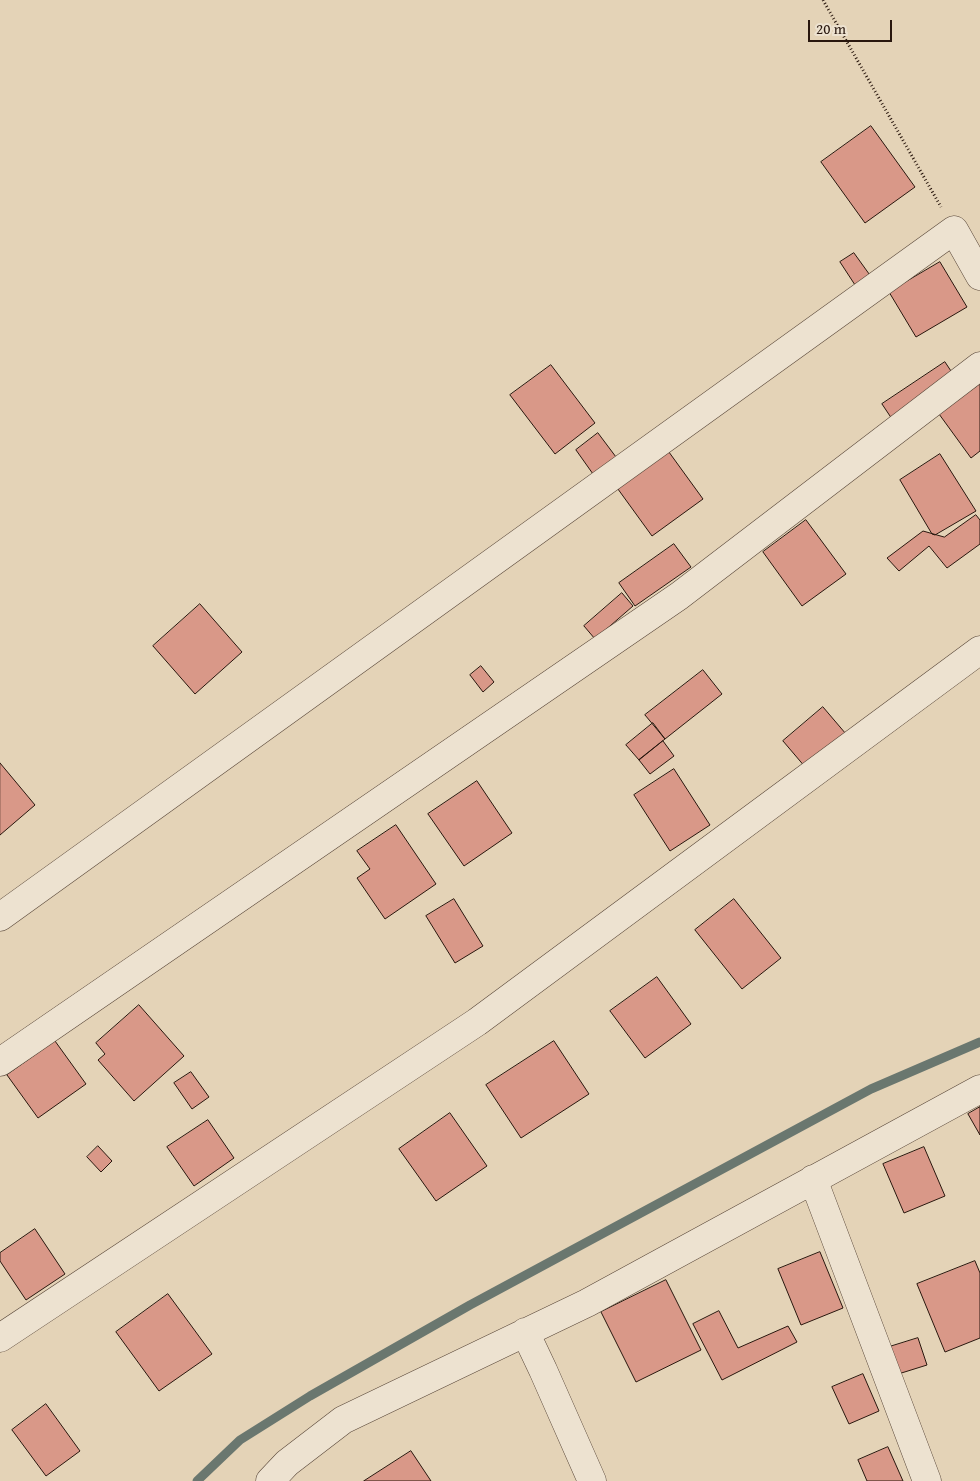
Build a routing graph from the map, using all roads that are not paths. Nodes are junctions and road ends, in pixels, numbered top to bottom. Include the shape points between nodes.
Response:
1 (980, 276) edge
2 (980, 366) edge
3 (980, 650) edge
4 (0, 917) edge
5 (0, 1062) edge
6 (980, 1088) edge
7 (813, 1179) junction
8 (525, 1332) junction
9 (0, 1338) edge
10 (270, 1481) edge
11 (592, 1481) edge
12 (927, 1481) edge

1 - 4 street via 954,230
2 - 5 street via 678,596
3 - 9 street via 477,1022
6 - 7 street
7 - 8 street via 587,1304
7 - 12 street
8 - 10 street via 343,1420 287,1463
8 - 11 street

